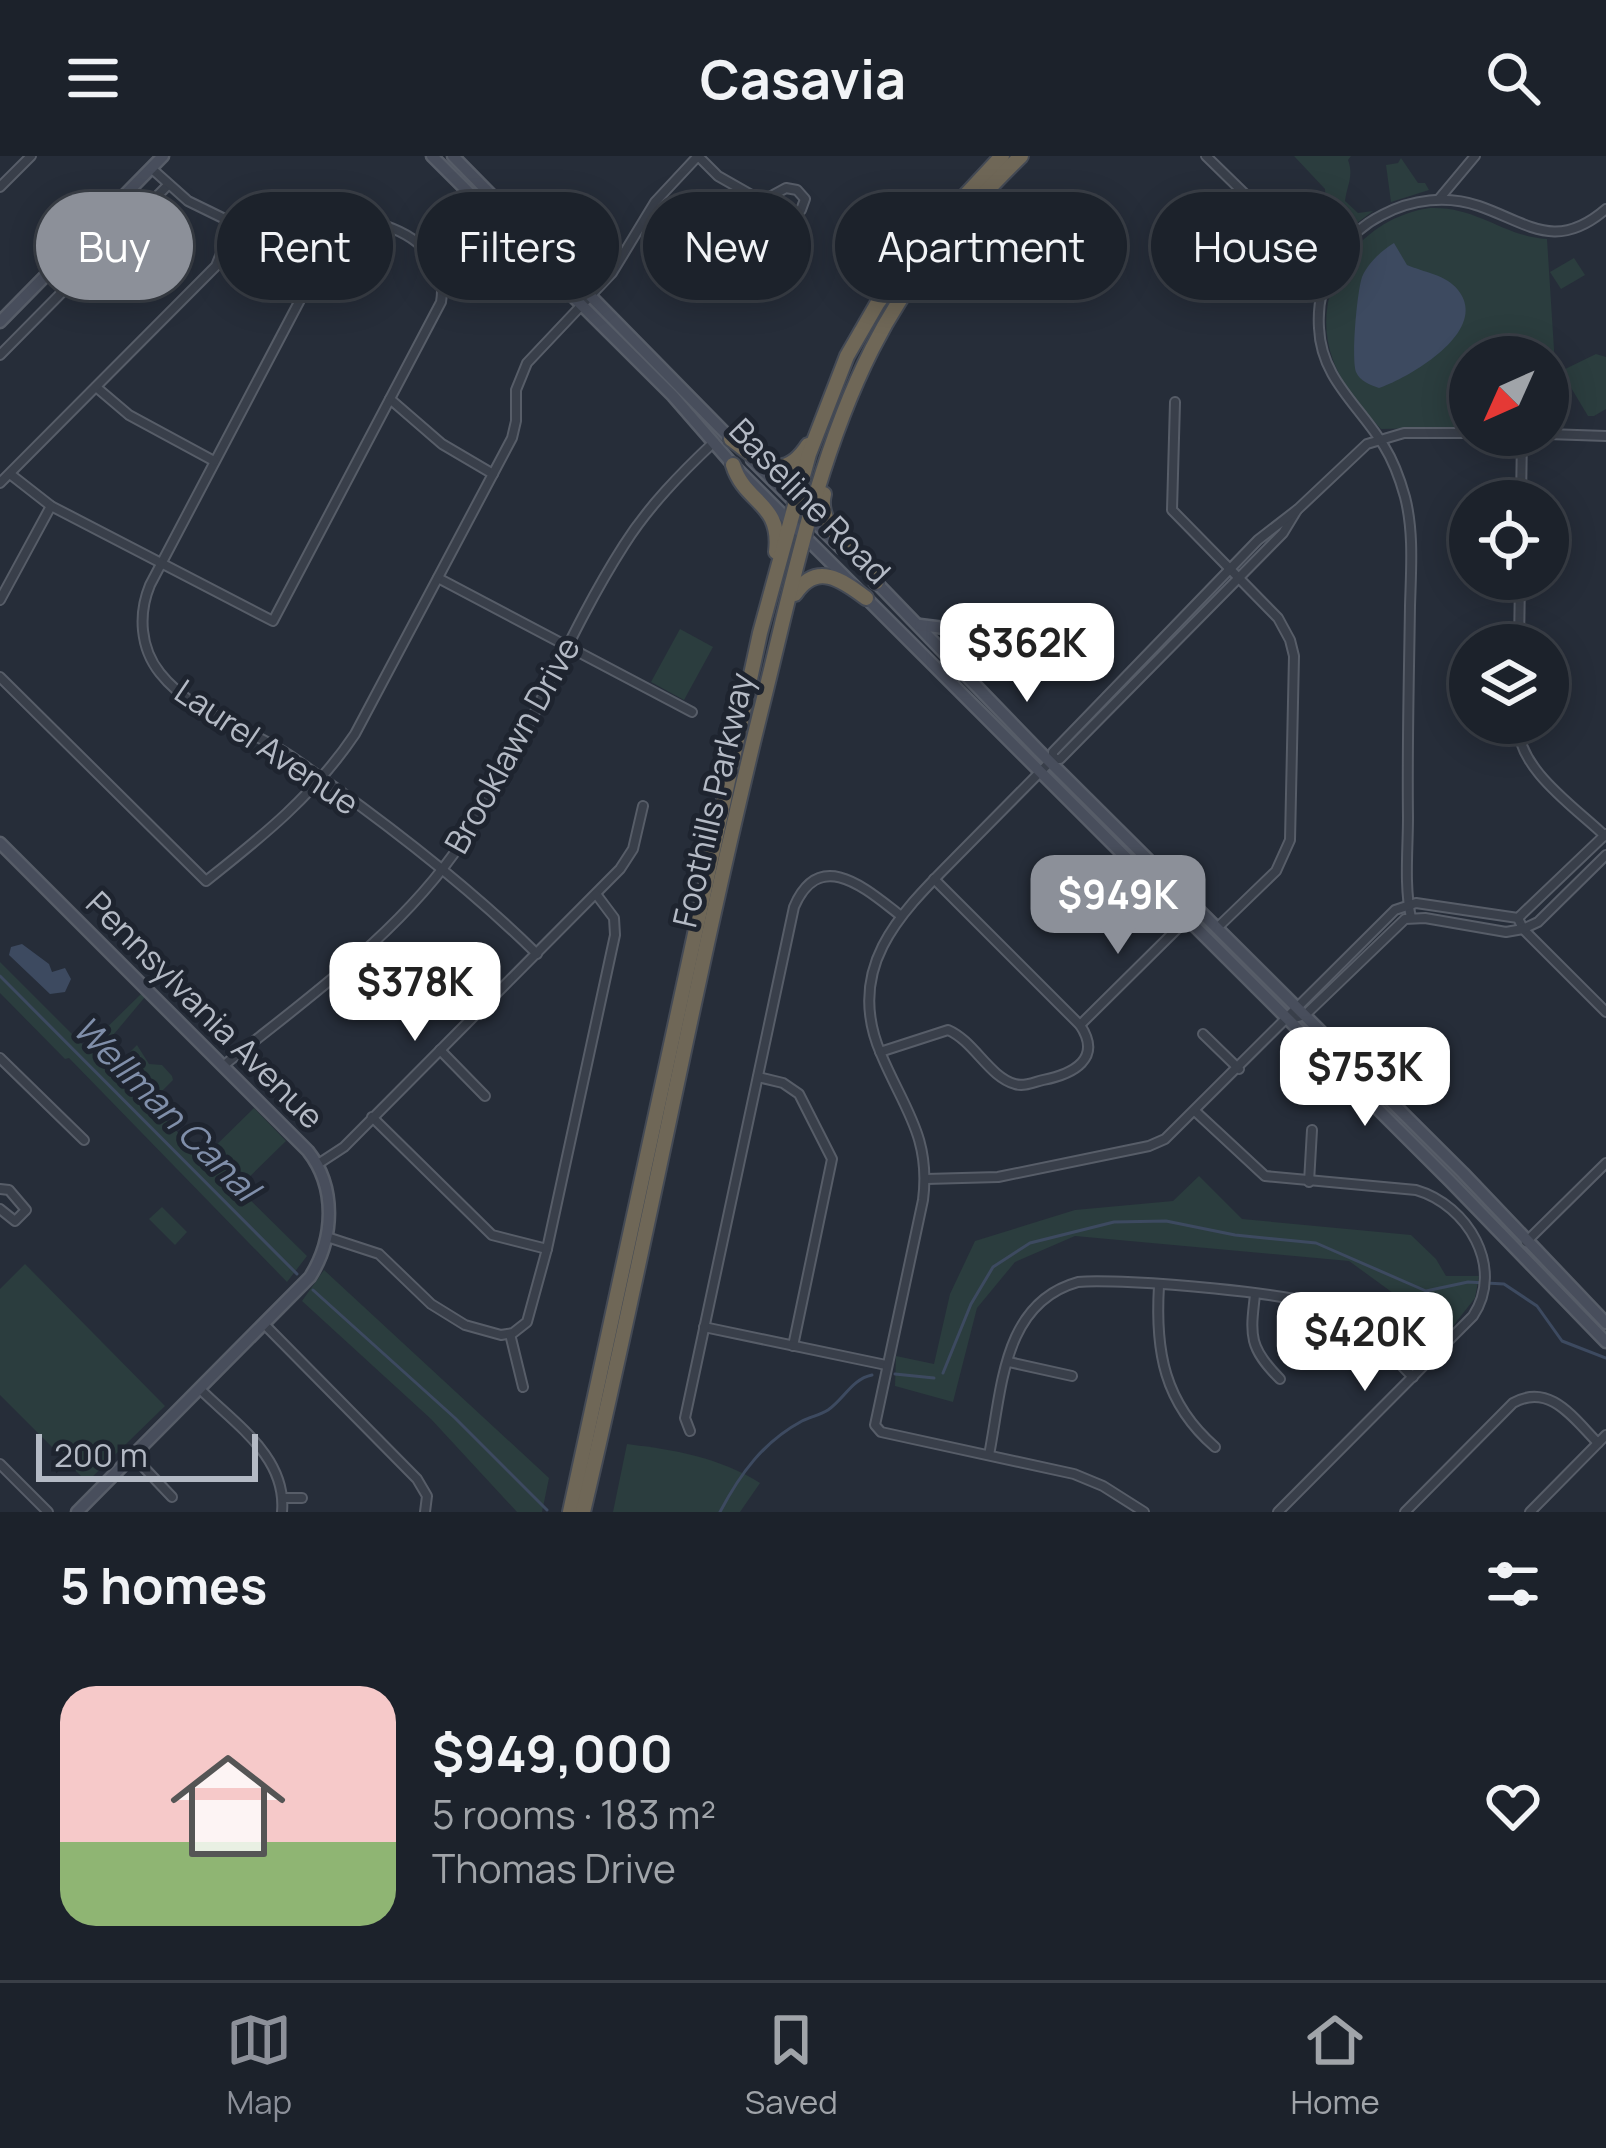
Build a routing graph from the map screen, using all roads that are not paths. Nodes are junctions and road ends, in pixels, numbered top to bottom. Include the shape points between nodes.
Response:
1 (31, 156) edge
2 (163, 156) edge
3 (432, 156) edge
4 (453, 156) edge
5 (698, 156) edge
6 (1002, 156) edge
7 (1021, 156) edge
8 (1206, 156) edge
9 (1475, 156) edge
10 (151, 168) junction
11 (169, 185) junction
12 (0, 187) edge
13 (471, 192) edge
14 (486, 192) edge
15 (746, 192) edge
16 (1243, 192) edge
17 (1439, 199) junction
18 (761, 201) joint
19 (1606, 209) edge
20 (217, 216) edge
21 (393, 228) edge
22 (1360, 232) edge
23 (217, 263) edge
24 (619, 264) edge
25 (300, 300) edge
26 (587, 300) junction
27 (1323, 300) edge
28 (2, 315) edge
29 (0, 355) edge
30 (96, 387) junction
31 (390, 399) junction
32 (1175, 402) dead end
33 (841, 423) junction
34 (817, 430) junction
35 (1449, 433) edge
36 (1569, 435) edge
37 (1606, 436) edge
38 (1379, 438) junction
39 (731, 439) junction
40 (714, 442) junction
41 (214, 461) junction
42 (733, 465) junction
43 (10, 474) junction
44 (493, 474) junction
45 (0, 483) edge
46 (796, 504) junction
47 (51, 506) junction
48 (1298, 509) junction
49 (810, 517) junction
50 (791, 522) junction
51 (805, 536) junction
52 (161, 564) junction
53 (1228, 569) junction
54 (438, 578) junction
55 (1238, 578) junction
56 (876, 582) junction
57 (866, 598) junction
58 (0, 600) edge
59 (784, 621) junction
60 (963, 622) dead end
61 (916, 624) junction
62 (760, 633) junction
63 (567, 648) junction
64 (0, 677) edge
65 (692, 712) dead end
66 (1523, 744) edge
67 (1052, 760) junction
68 (1040, 772) junction
69 (323, 779) junction
70 (643, 806) dead end
71 (1606, 836) edge
72 (0, 842) edge
73 (1606, 855) edge
74 (442, 870) junction
75 (934, 879) junction
76 (596, 894) junction
77 (1408, 903) junction
78 (900, 915) junction
79 (1518, 917) junction
80 (1411, 918) junction
81 (1187, 919) junction
82 (1217, 928) junction
83 (1523, 929) junction
84 (537, 954) junction
85 (1300, 1010) junction
86 (1606, 1012) edge
87 (1288, 1020) junction
88 (1080, 1025) junction
89 (1203, 1034) dead end
90 (440, 1050) junction
91 (880, 1052) junction
92 (0, 1058) edge
93 (223, 1066) junction
94 (1239, 1069) junction
95 (758, 1077) junction
96 (485, 1096) dead end
97 (1196, 1112) junction
98 (373, 1117) junction
99 (1312, 1130) dead end
100 (83, 1140) dead end
101 (1606, 1163) edge
102 (318, 1164) junction
103 (926, 1179) junction
104 (1310, 1182) junction
105 (0, 1189) edge
106 (0, 1209) edge
107 (327, 1237) junction
108 (1528, 1241) junction
109 (547, 1250) junction
110 (1517, 1251) junction
111 (1159, 1286) junction
112 (1255, 1294) junction
113 (1606, 1323) edge
114 (264, 1324) junction
115 (704, 1327) junction
116 (510, 1334) junction
117 (1606, 1342) edge
118 (794, 1346) junction
119 (1008, 1362) junction
120 (886, 1365) junction
121 (1072, 1376) dead end
122 (1413, 1377) junction
123 (1280, 1378) dead end
124 (523, 1388) dead end
125 (200, 1389) junction
126 (690, 1431) dead end
127 (1602, 1439) edge
128 (1215, 1447) dead end
129 (988, 1455) junction
130 (133, 1456) junction
131 (0, 1464) edge
132 (172, 1497) dead end
133 (283, 1498) junction
134 (302, 1498) dead end
135 (48, 1512) edge
136 (77, 1512) edge
137 (282, 1512) edge
138 (425, 1512) edge
139 (570, 1512) edge
140 (583, 1512) edge
141 (1144, 1512) edge
142 (1278, 1512) edge
143 (1405, 1512) edge
144 (1530, 1512) edge

1 - 12 street
2 - 10 main road
3 - 13 main road, Baseline Road
4 - 14 main road, Baseline Road
5 - 15 street
5 - 24 street via 655,202
6 - 34 highway, Foothills Parkway via 877,304
7 - 33 highway, Foothills Parkway via 918,272 871,350
8 - 16 street
9 - 17 street
10 - 11 street
10 - 28 main road
11 - 20 street
11 - 29 street
17 - 19 street via 1549,231 1577,227
17 - 22 street via 1378,216
18 - 18 street via 791,216 805,199 786,188
21 - 31 street via 439,269 441,302
23 - 30 street
25 - 41 street, Laurel Avenue
26 - 39 main road, Baseline Road
26 - 40 main road, Baseline Road
26 - 44 street via 527,363 514,431
27 - 38 street via 1318,328 1326,362
30 - 41 street via 129,415
30 - 43 street
31 - 44 street
31 - 52 street via 273,621
32 - 53 street via 1172,510
33 - 49 highway, Foothills Parkway
33 - 56 highway via 822,511
34 - 39 highway via 799,458 780,468
34 - 46 highway, Foothills Parkway
35 - 38 street
36 - 37 street
38 - 48 street
38 - 77 street via 1406,500 1411,544
39 - 46 main road, Baseline Road
40 - 42 main road, Baseline Road
40 - 63 street, Brooklawn Drive via 637,525
41 - 52 street, Laurel Avenue
42 - 50 main road, Baseline Road
42 - 62 highway via 777,531
43 - 45 street
43 - 47 street
44 - 54 street
46 - 49 main road, Baseline Road
46 - 50 highway, Foothills Parkway
47 - 52 street
47 - 58 street
48 - 53 street
48 - 55 street
49 - 51 highway, Foothills Parkway
49 - 56 main road, Baseline Road
50 - 51 main road, Baseline Road
50 - 62 highway, Foothills Parkway
51 - 57 main road, Baseline Road
51 - 59 highway, Foothills Parkway
52 - 69 street, Laurel Avenue via 142,628 162,676
53 - 55 street
53 - 67 street
54 - 63 street
54 - 69 street
55 - 67 street
55 - 82 street via 1285,628 1294,656 1291,827 1276,871
56 - 61 main road, Baseline Road
57 - 59 highway via 837,579 813,576
57 - 68 main road, Baseline Road
59 - 140 highway, Foothills Parkway
60 - 61 main road
61 - 67 main road, Baseline Road
62 - 139 highway, Foothills Parkway
63 - 65 street
63 - 74 street, Brooklawn Drive
64 - 69 street via 206,881
66 - 71 street via 1535,767
67 - 68 street
67 - 82 main road, Baseline Road
68 - 75 street
68 - 81 main road, Baseline Road
69 - 74 street, Laurel Avenue
70 - 76 street via 628,859
71 - 79 street
72 - 93 main road, Pennsylvania Avenue
73 - 83 street
74 - 84 street, Laurel Avenue
74 - 93 street, Brooklawn Drive via 381,937
75 - 78 street
75 - 88 street
76 - 84 street
76 - 109 street via 614,918 615,935
77 - 79 street
77 - 80 street
77 - 85 street
78 - 91 street via 871,982
78 - 95 street via 845,877 804,889
79 - 83 street
80 - 83 street
80 - 85 street
81 - 87 main road, Baseline Road
81 - 88 street
82 - 85 main road, Baseline Road
83 - 86 street
84 - 90 street
85 - 87 street
85 - 108 main road, Baseline Road
87 - 94 street
87 - 110 main road, Baseline Road
88 - 91 street via 1089,1043 1079,1069 1024,1085 1009,1082 949,1027
89 - 94 street
90 - 96 street
90 - 98 street
91 - 103 street via 917,1124
92 - 100 street
93 - 102 main road, Pennsylvania Avenue
94 - 97 street
95 - 115 street
95 - 118 street via 800,1094 832,1159
97 - 103 street via 1149,1146 998,1177
97 - 104 street via 1255,1170
98 - 102 street
98 - 109 street via 492,1235
99 - 104 street
101 - 108 street
102 - 107 main road, Pennsylvania Avenue
103 - 120 street
104 - 122 street via 1416,1190 1435,1197 1475,1237 1486,1285 1473,1316
105 - 106 street via 26,1210 15,1221
107 - 114 main road via 310,1277
107 - 116 street via 379,1254 450,1318
108 - 110 street
108 - 113 main road, Baseline Road
109 - 116 street via 532,1315
110 - 117 main road, Baseline Road
111 - 112 street
111 - 119 street via 1092,1281 1051,1292 1021,1322
111 - 128 street via 1157,1345 1167,1382
112 - 122 street via 1343,1311
112 - 123 street via 1252,1340
114 - 125 main road
114 - 138 street via 417,1479
115 - 118 street
115 - 126 street via 685,1418
116 - 124 street
118 - 120 street
119 - 121 street
119 - 129 street
120 - 129 street via 875,1419 881,1432
122 - 142 street
125 - 130 main road
125 - 133 street via 266,1454
127 - 143 street via 1556,1402 1524,1397
127 - 144 street
129 - 141 street via 1074,1474
130 - 132 street
130 - 136 main road
131 - 135 street
133 - 134 street
133 - 137 street

